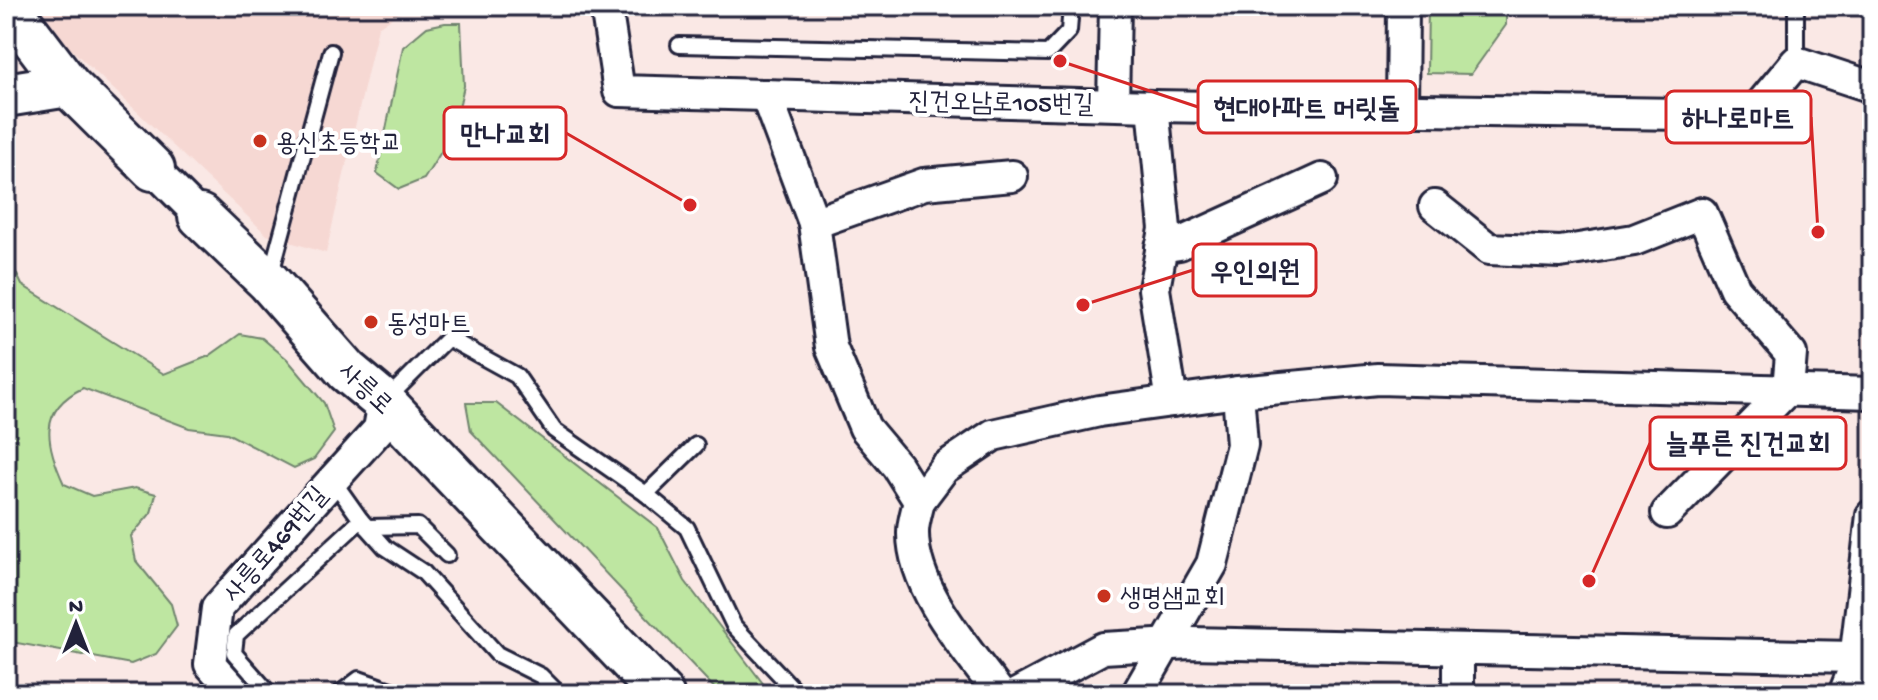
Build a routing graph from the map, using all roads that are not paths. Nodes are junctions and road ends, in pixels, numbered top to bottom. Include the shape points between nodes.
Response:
1 (8, 6) edge
2 (606, 6) edge
3 (1071, 6) edge
4 (1115, 6) edge
5 (1403, 6) edge
6 (1796, 6) edge
7 (679, 45) dead end
8 (331, 52) dead end
9 (1796, 62) junction
10 (68, 85) junction
11 (1872, 87) edge
12 (6, 95) edge
13 (766, 95) junction
14 (1113, 104) junction
15 (1153, 106) junction
16 (1402, 110) junction
17 (153, 169) joint
18 (1012, 176) dead end
19 (1322, 179) dead end
20 (1435, 206) dead end
21 (200, 216) joint
22 (814, 223) junction
23 (1161, 247) junction
24 (268, 281) junction
25 (1788, 389) junction
26 (1238, 392) junction
27 (1872, 393) edge
28 (1172, 401) junction
29 (384, 402) junction
30 (696, 445) dead end
31 (331, 478) junction
32 (646, 494) junction
33 (919, 501) junction
34 (1667, 513) dead end
35 (1872, 515) edge
36 (364, 524) junction
37 (447, 555) dead end
38 (1167, 644) junction
39 (1458, 649) junction
40 (1855, 657) junction
41 (237, 694) edge
42 (270, 694) edge
43 (339, 694) edge
44 (402, 694) edge
45 (559, 694) edge
46 (662, 694) edge
47 (798, 694) edge
48 (1000, 694) edge
49 (1017, 694) edge
50 (1137, 694) edge
51 (1458, 694) edge
52 (1844, 694) edge

1 - 10 street, 사릉로
2 - 13 street, 진건오남로105번길 via 619,91
3 - 7 lane via 1069,31 1048,53
4 - 14 street
5 - 16 street
6 - 9 lane
8 - 24 lane
9 - 11 street
9 - 16 street, 진건오남로105번길 via 1752,115
10 - 12 street
10 - 17 street, 사릉로
13 - 14 street, 진건오남로105번길
13 - 22 street
14 - 15 street, 진건오남로105번길
15 - 16 street, 진건오남로105번길
15 - 23 street via 1165,229
17 - 21 street, 사릉로
18 - 22 street via 924,184
19 - 23 street via 1179,244
20 - 25 street via 1489,249 1560,252 1634,240 1702,213 1735,289 1791,354
21 - 24 street, 사릉로
22 - 33 street via 831,347 865,428
23 - 28 street via 1154,289
24 - 29 street, 사릉로 via 347,371
25 - 26 street via 1378,379
25 - 27 street
25 - 34 street
26 - 28 street
26 - 38 street via 1242,445 1212,564
28 - 33 street via 993,435 944,468
29 - 31 street, 사릉로469번길 via 379,429
29 - 32 lane via 448,338 517,376 554,430
29 - 46 street, 사릉로
30 - 32 lane
31 - 36 lane
31 - 41 street, 사릉로469번길 via 217,608 210,664
32 - 47 lane via 687,528 734,626
33 - 48 street via 913,533 921,572 945,619
35 - 40 street
36 - 37 lane via 418,526
36 - 42 lane via 236,635 234,653
36 - 45 lane via 385,547 423,572 497,654 541,676
38 - 39 street
38 - 49 street via 1103,648
38 - 50 street
39 - 40 street
39 - 51 street
40 - 52 street
43 - 44 lane via 359,679

